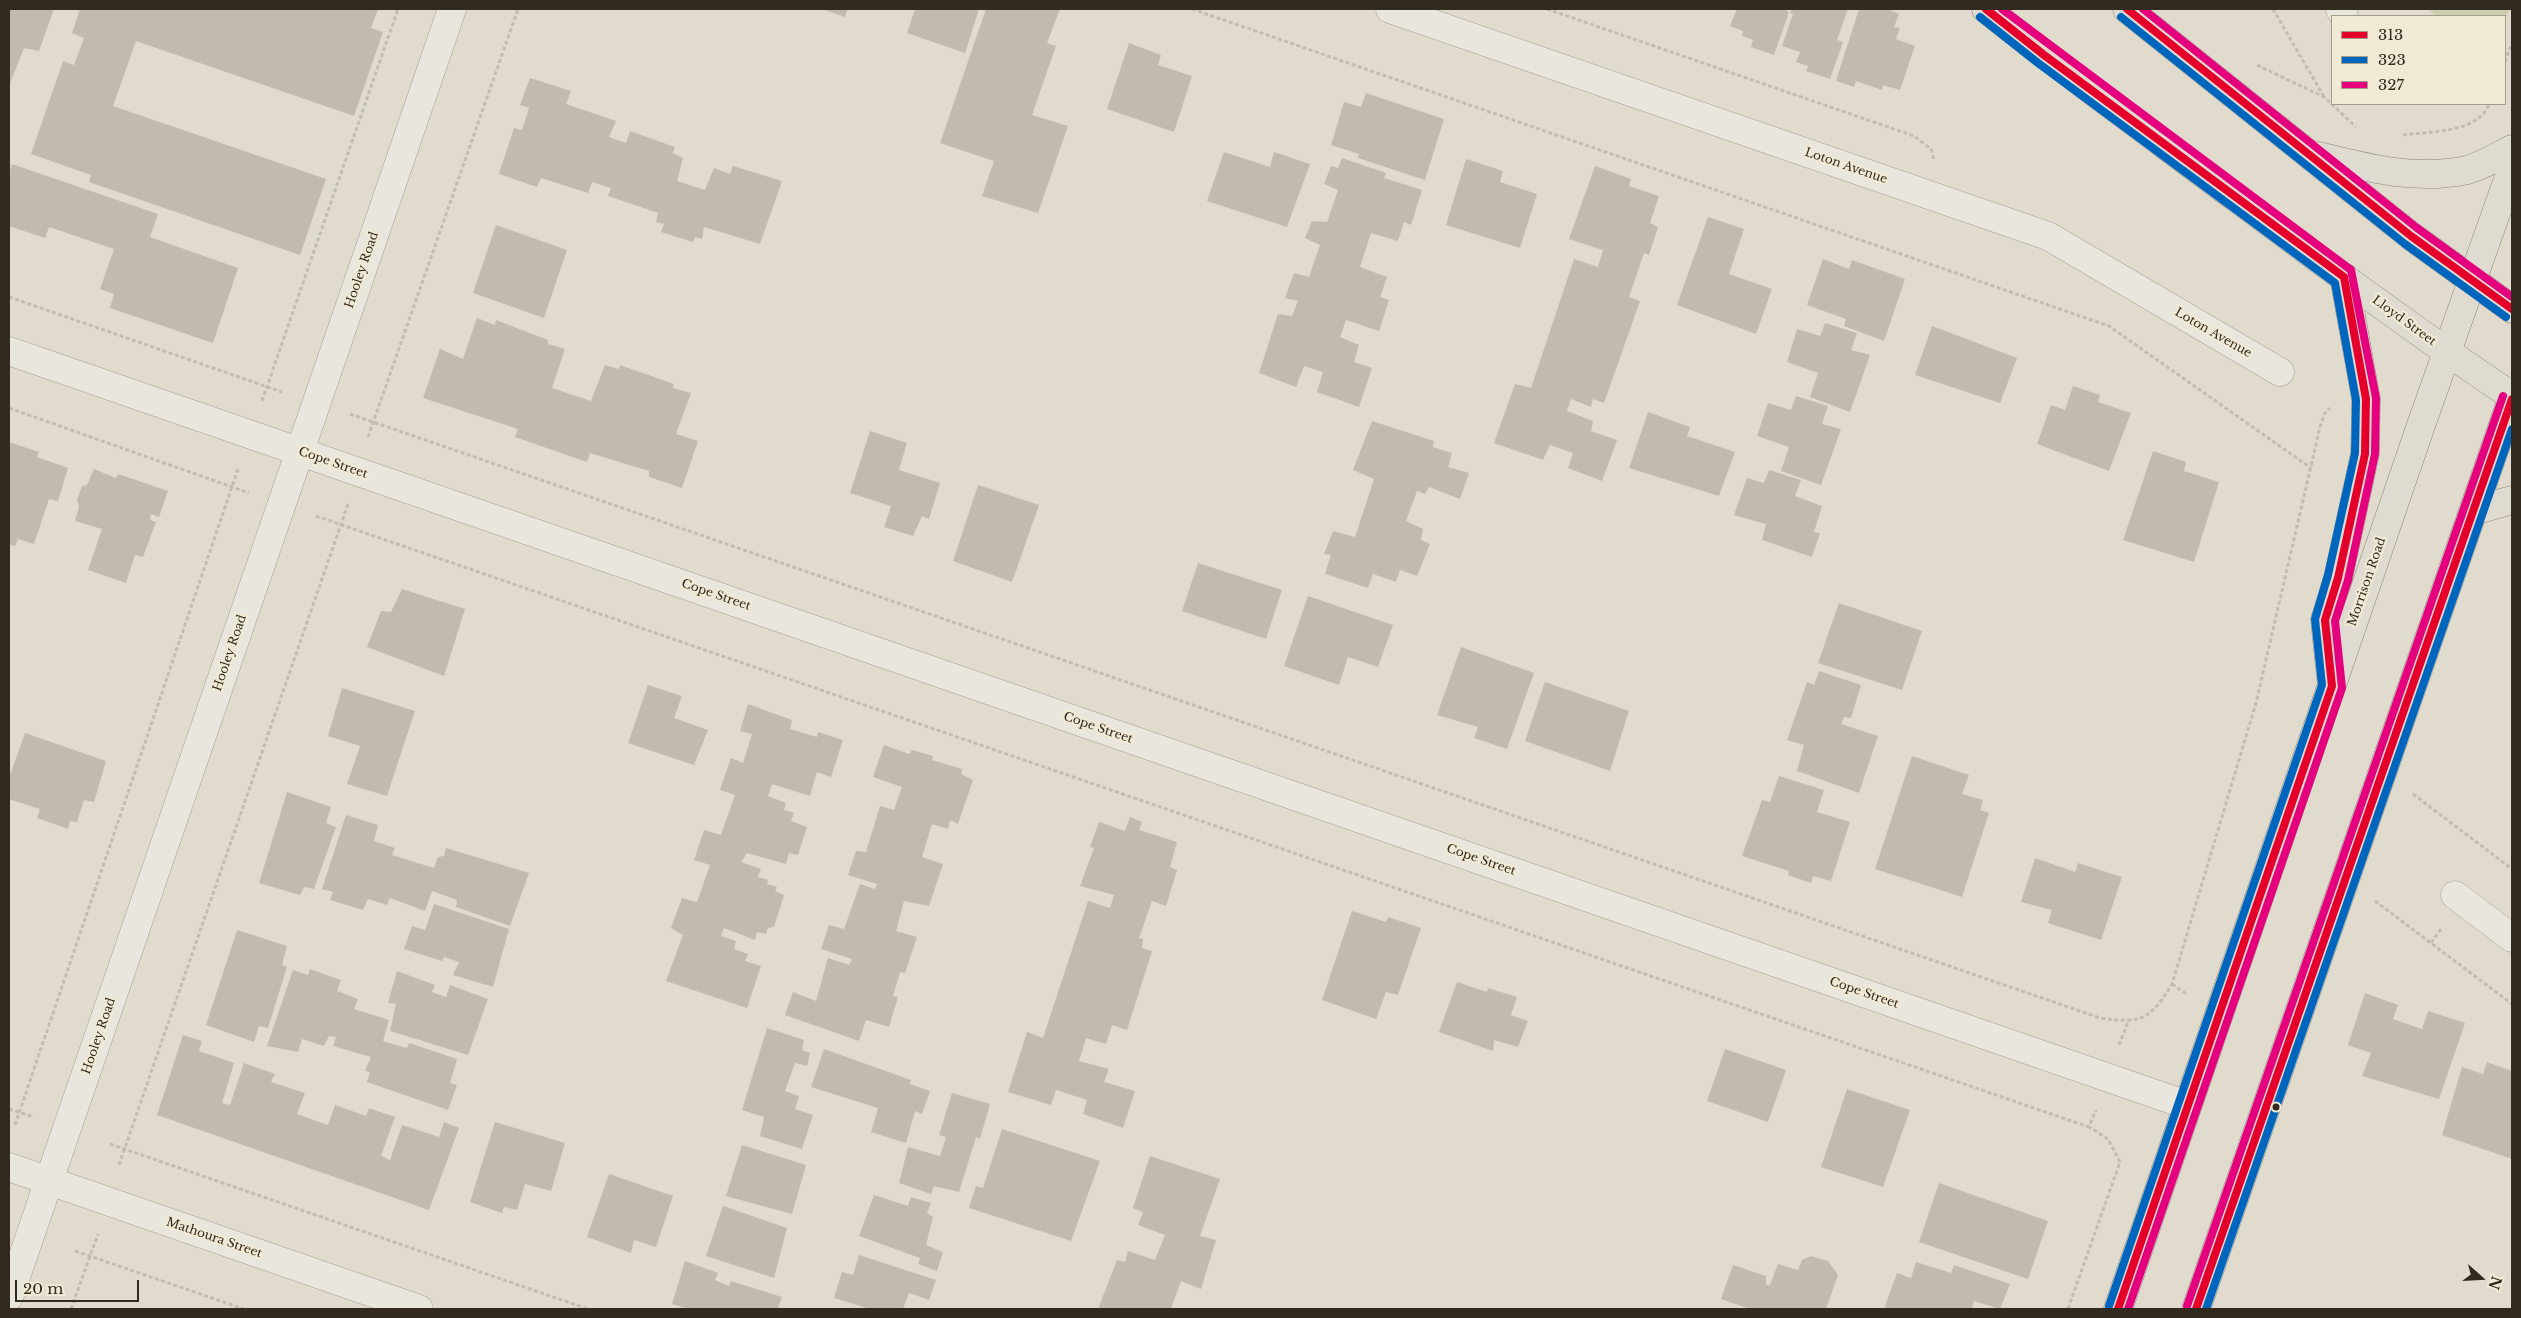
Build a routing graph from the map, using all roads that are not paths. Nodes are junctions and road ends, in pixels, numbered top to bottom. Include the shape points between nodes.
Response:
1 (452, 9) edge
2 (1390, 9) edge
3 (1986, 9) edge
4 (2127, 9) edge
5 (2512, 149) edge
6 (2310, 154) junction
7 (2512, 168) edge
8 (2344, 277) junction
9 (2473, 283) junction
10 (2512, 309) edge
11 (9, 351) edge
12 (2447, 353) junction
13 (2280, 372) dead end
14 (2512, 397) edge
15 (300, 451) junction
16 (2512, 500) edge
17 (2473, 511) junction
18 (2332, 686) junction
19 (2455, 895) dead end
20 (2512, 938) edge
21 (2187, 1105) junction
22 (9, 1167) edge
23 (49, 1181) junction
24 (9, 1297) edge
25 (419, 1309) edge
26 (2118, 1309) edge
27 (2196, 1309) edge

1 - 15 street, Hooley Road
2 - 13 street, Loton Avenue via 2048,236
3 - 8 main road, Lloyd Street
4 - 6 main road
5 - 6 main road via 2468,169 2418,175 2371,169
6 - 9 main road
7 - 9 main road, Morrison Road
8 - 12 main road, Lloyd Street
8 - 18 main road via 2366,399 2365,454 2338,578 2325,620
9 - 10 main road
9 - 12 main road, Morrison Road
11 - 15 street, Cope Street
12 - 14 main road, Lloyd Street
12 - 18 main road, Morrison Road
14 - 17 main road
15 - 21 street, Cope Street
15 - 23 street, Hooley Road
16 - 17 main road
17 - 27 main road
18 - 21 main road, Morrison Road
19 - 20 street
21 - 26 main road, Morrison Road
22 - 23 street, Mathoura Street
23 - 24 street, Hooley Road
23 - 25 street, Mathoura Street

